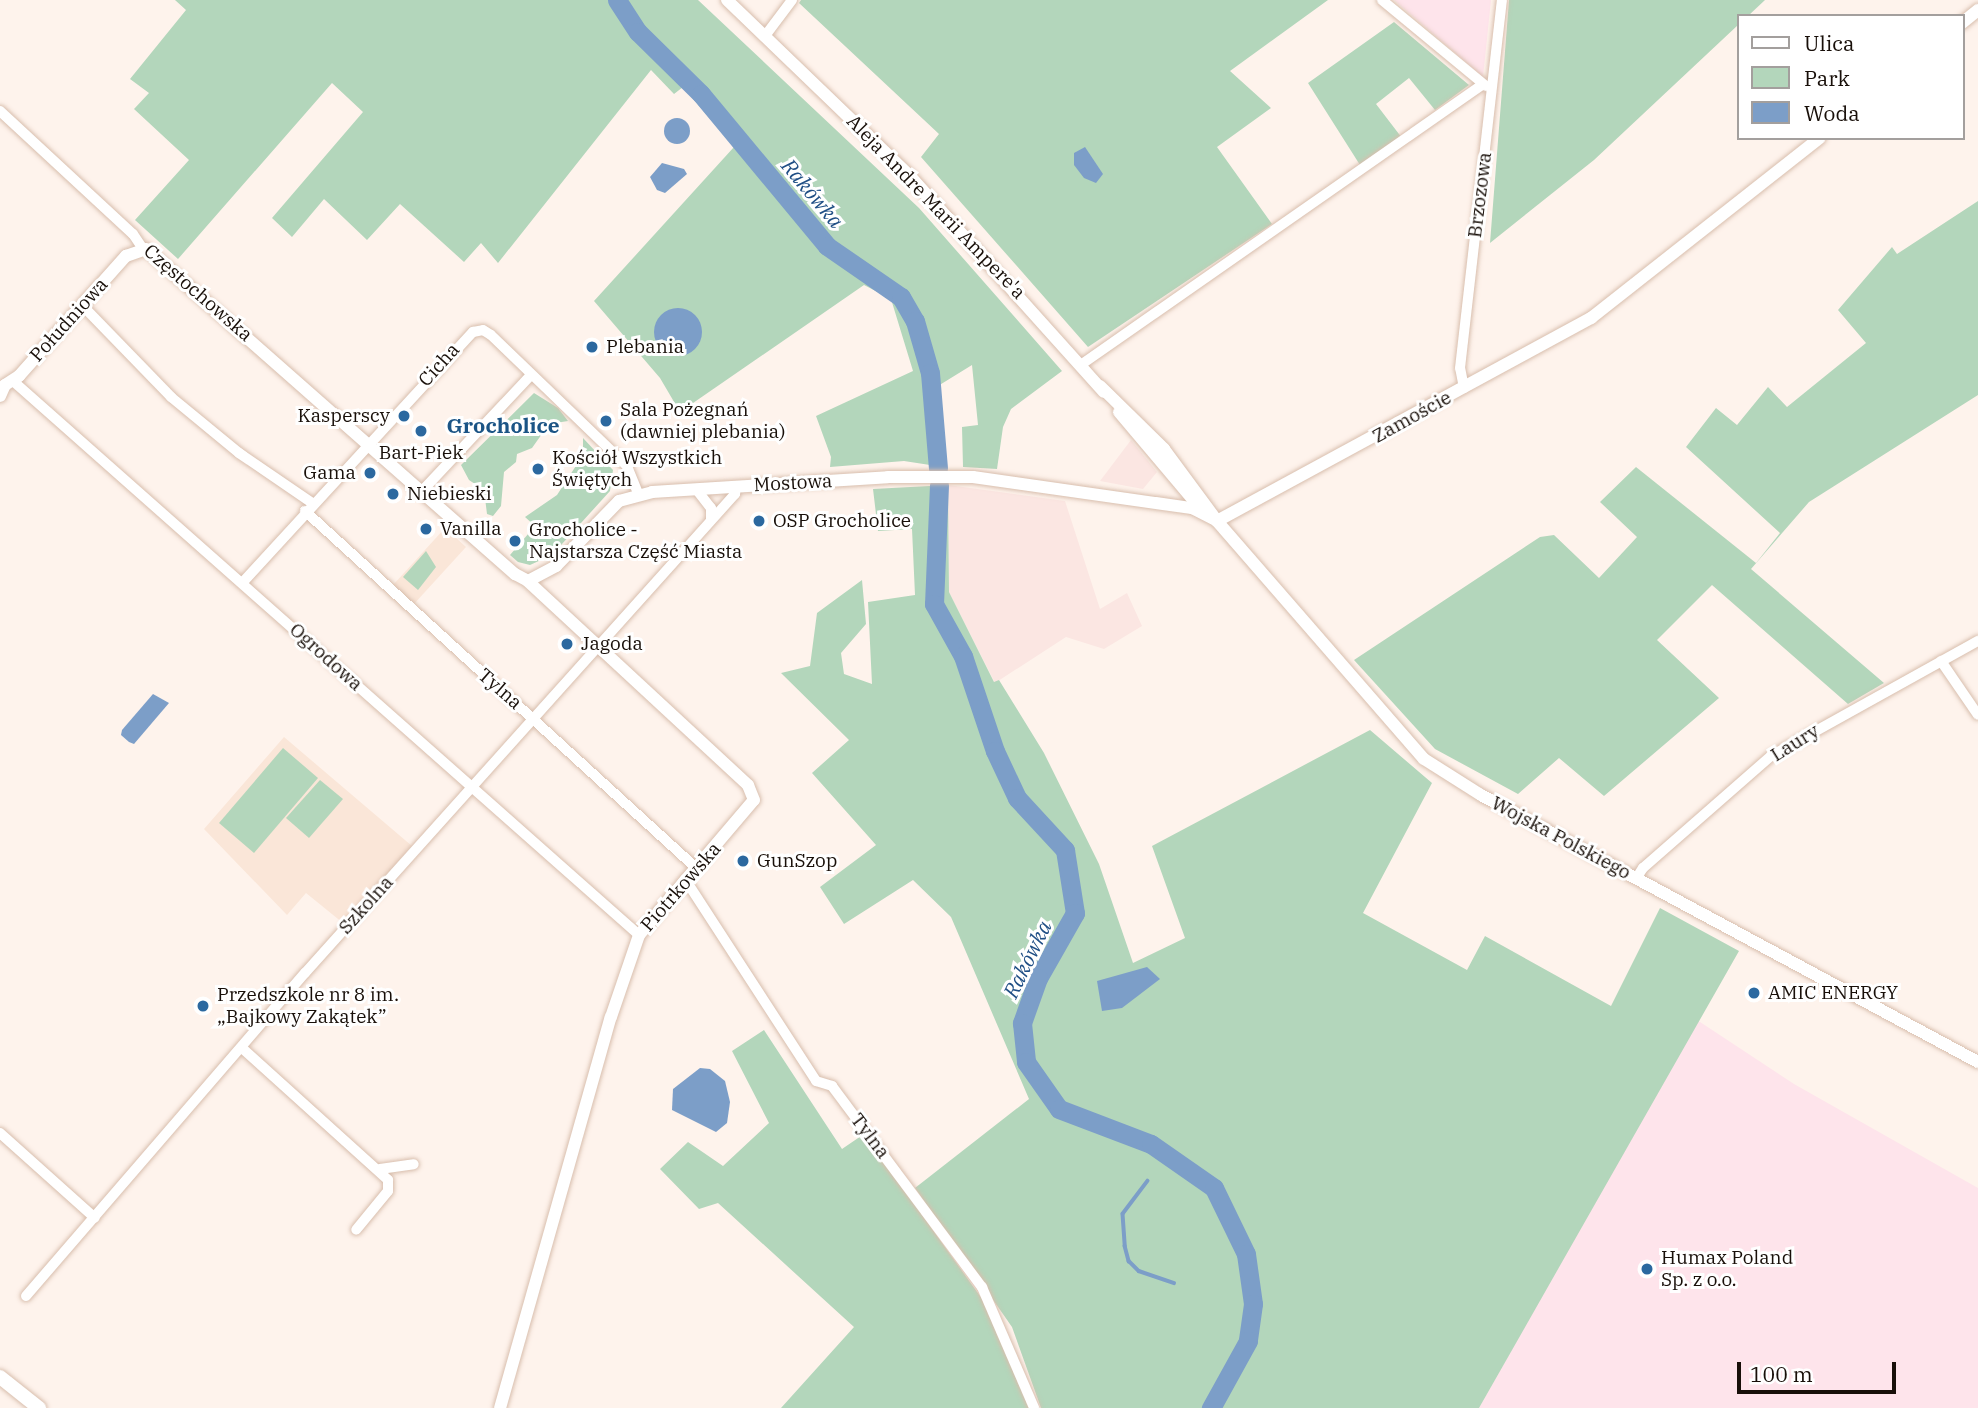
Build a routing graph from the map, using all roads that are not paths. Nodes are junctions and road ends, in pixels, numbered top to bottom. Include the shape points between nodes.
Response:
1 (727, 0) edge
2 (792, 0) edge
3 (1382, 0) edge
4 (1502, 0) edge
5 (1978, 10) edge
6 (1964, 21) edge
7 (765, 36) junction
8 (1481, 86) junction
9 (1492, 87) junction
10 (0, 111) edge
11 (1818, 140) edge
12 (143, 249) junction
13 (82, 304) junction
14 (1082, 364) junction
15 (531, 375) junction
16 (1100, 386) junction
17 (4, 387) edge
18 (1464, 388) junction
19 (368, 443) junction
20 (1174, 481) junction
21 (736, 486) junction
22 (696, 489) junction
23 (422, 491) junction
24 (638, 494) junction
25 (1161, 502) junction
26 (308, 507) junction
27 (711, 519) junction
28 (1217, 521) junction
29 (528, 581) junction
30 (243, 582) junction
31 (1978, 640) edge
32 (597, 647) junction
33 (1941, 661) junction
34 (1978, 715) edge
35 (534, 718) junction
36 (471, 788) junction
37 (695, 867) junction
38 (685, 879) junction
39 (1636, 879) junction
40 (639, 935) junction
41 (242, 1048) junction
42 (1978, 1062) edge
43 (0, 1133) edge
44 (414, 1164) dead end
45 (380, 1169) junction
46 (95, 1218) junction
47 (356, 1230) dead end
48 (26, 1296) dead end
49 (0, 1377) edge
50 (39, 1408) edge
51 (500, 1408) edge
52 (1034, 1408) edge

1 - 7 street, Aleja Andre Marii Ampere'a
2 - 7 street
3 - 8 street
4 - 9 street, Brzozowa
5 - 6 street
7 - 14 street, Aleja Andre Marii Ampere'a via 910,176
8 - 9 street
8 - 14 street
9 - 18 street, Brzozowa via 1460,368
10 - 12 street, Częstochowska via 133,234
11 - 18 street, Zamoście via 1621,298
12 - 13 street, Południowa via 129,253
12 - 19 street, Częstochowska via 155,254
13 - 17 street, Południowa
13 - 26 street, Tylna via 171,397
14 - 16 street, Aleja Andre Marii Ampere'a
15 - 19 street, Cicha via 491,335 483,330 473,332
15 - 23 street
15 - 24 street via 627,466
16 - 20 street, Aleja Andre Marii Ampere'a
16 - 28 street, Aleja Andre Marii Ampere'a via 1164,449
17 - 30 street, Ogrodowa
18 - 28 street, Zamoście
19 - 23 street, Częstochowska
19 - 26 street, Cicha
20 - 25 street via 1171,495
20 - 28 street, Aleja Andre Marii Ampere'a
21 - 22 street, Mostowa
21 - 25 street, Mostowa via 924,476
21 - 27 street, Szkolna
22 - 24 street, Mostowa
22 - 27 street via 711,509
23 - 29 street, Piotrkowska via 515,575
24 - 29 street via 612,507 556,566
25 - 28 street via 1192,508
26 - 30 street, Cicha
26 - 35 street, Tylna
27 - 32 street, Szkolna
28 - 39 street, Wojska Polskiego via 1424,759
29 - 32 street, Piotrkowska
30 - 36 street, Ogrodowa
31 - 33 street, Laury
32 - 35 street, Szkolna
32 - 37 street, Piotrkowska via 752,792 751,807
33 - 34 street
33 - 39 street, Laury via 1772,756
35 - 36 street, Szkolna
35 - 37 street, Tylna
36 - 40 street, Ogrodowa
36 - 41 street, Szkolna
37 - 38 street, Piotrkowska
38 - 40 street, Piotrkowska
38 - 52 street, Tylna via 816,1081 832,1086 982,1287
39 - 42 street, Wojska Polskiego
40 - 51 street, Piotrkowska via 611,1017
41 - 45 street
41 - 46 street, Szkolna
43 - 46 street
44 - 45 street
45 - 47 street via 388,1180 388,1191
46 - 48 street, Szkolna
49 - 50 main road

